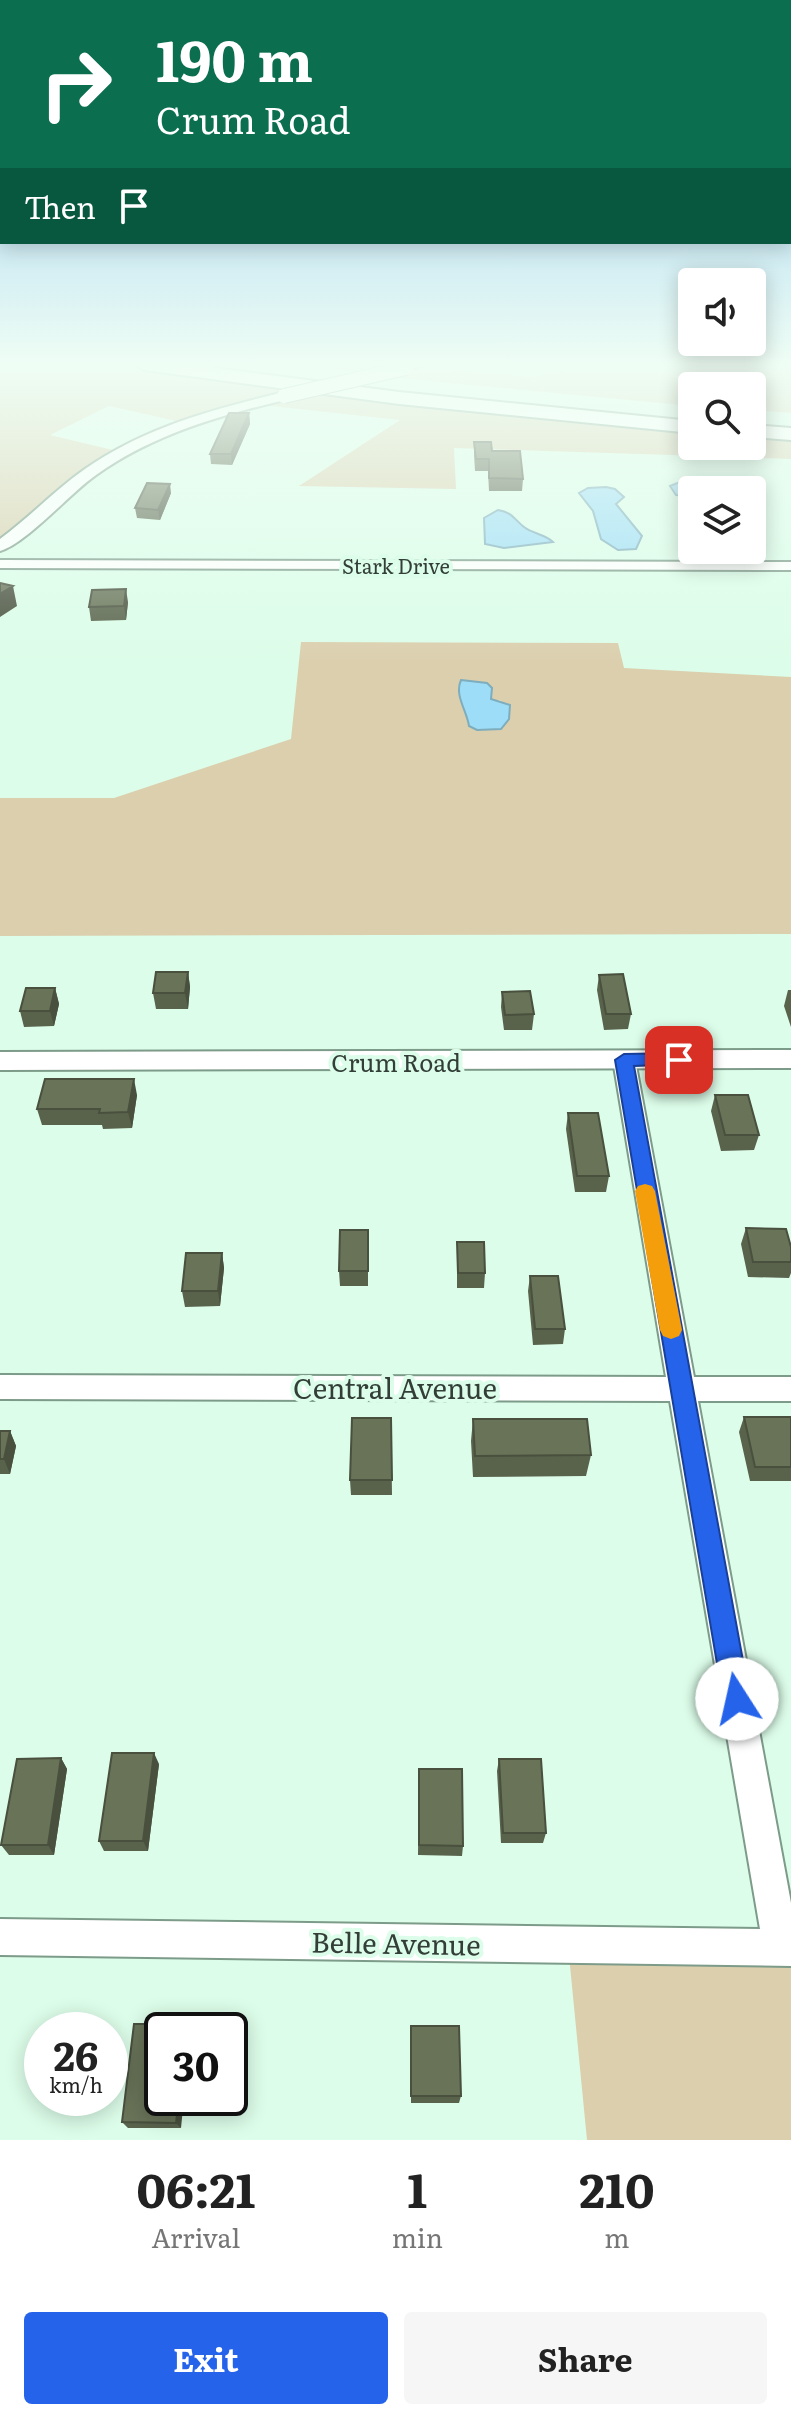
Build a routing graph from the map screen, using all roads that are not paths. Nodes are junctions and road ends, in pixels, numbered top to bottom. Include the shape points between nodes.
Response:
1 (103, 464) edge
2 (0, 546) edge
3 (0, 564) edge
4 (791, 566) edge
5 (791, 1059) edge
6 (624, 1060) junction
7 (0, 1061) edge
8 (0, 1387) edge
9 (681, 1388) junction
10 (791, 1389) edge
11 (0, 1937) edge
12 (786, 1948) edge

1 - 2 street, bridge
3 - 4 street, Stark Drive
5 - 6 street, Crum Road
6 - 7 street, Crum Road
6 - 9 street
8 - 9 street, Central Avenue
9 - 10 street, Central Avenue
9 - 12 street
11 - 12 street, Belle Avenue

